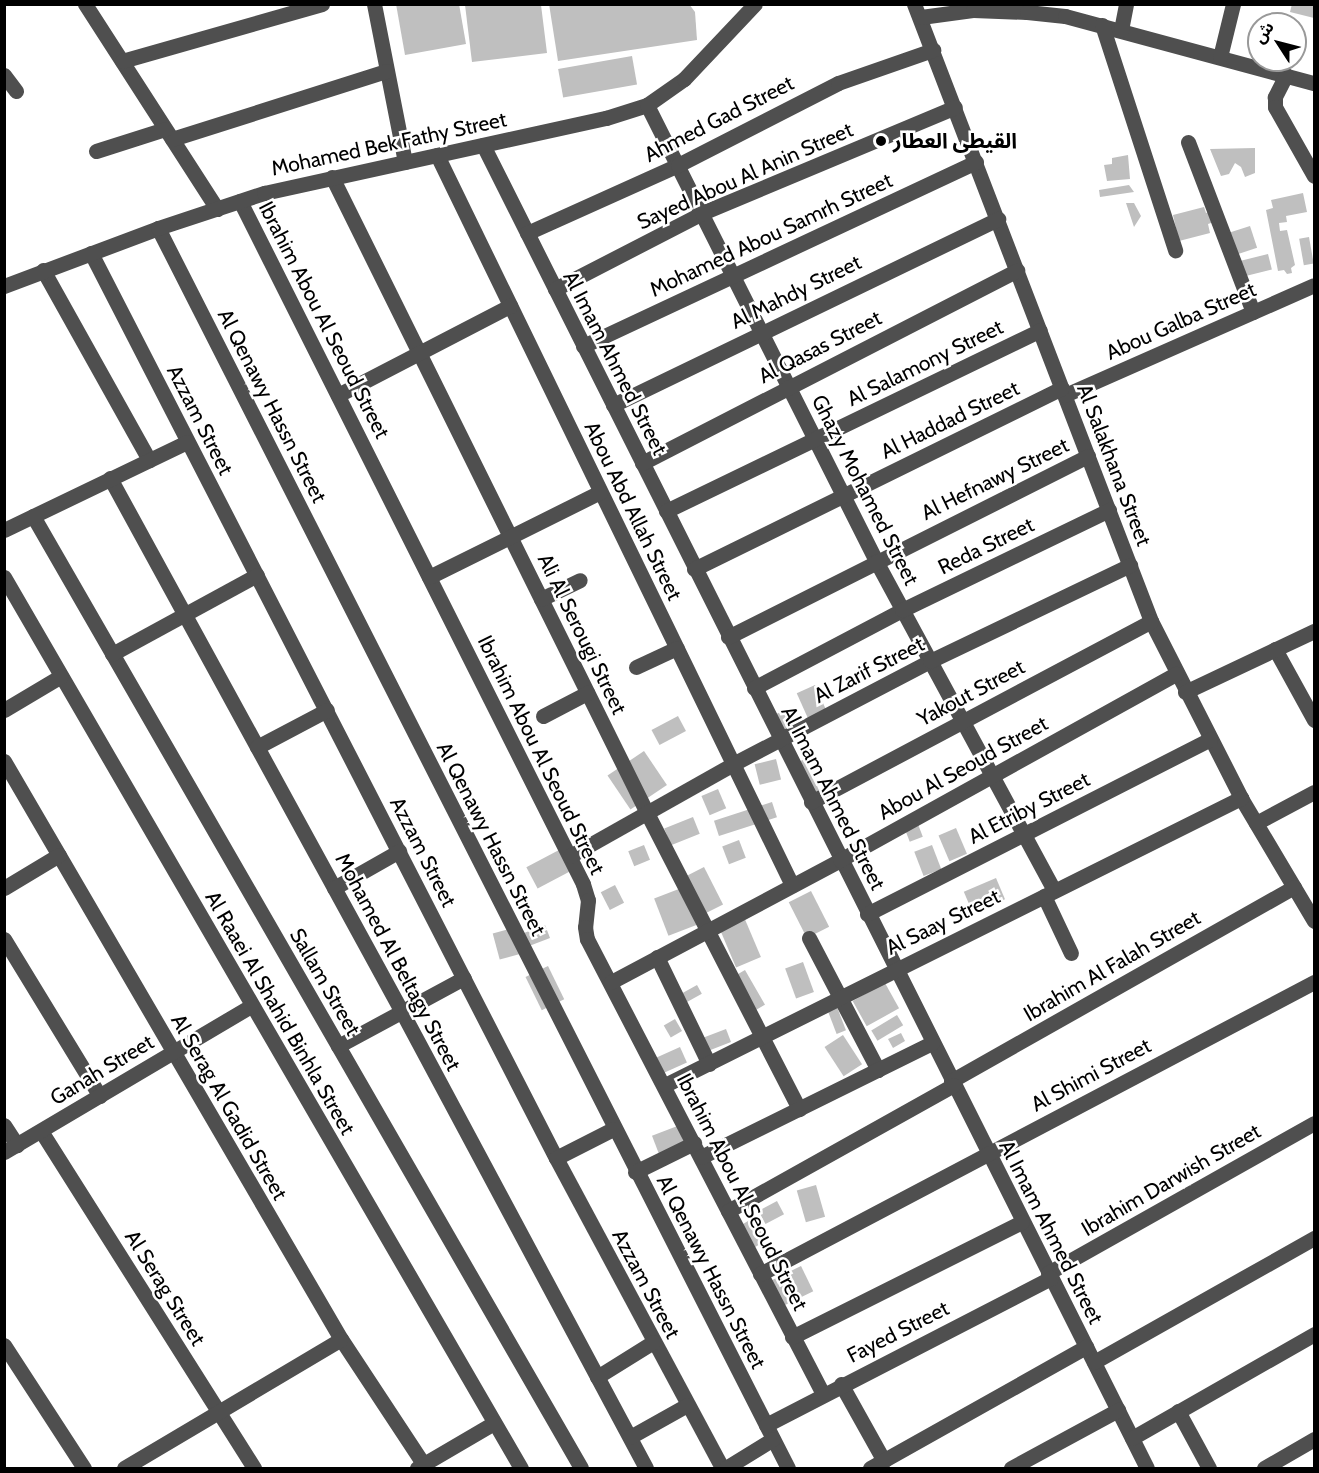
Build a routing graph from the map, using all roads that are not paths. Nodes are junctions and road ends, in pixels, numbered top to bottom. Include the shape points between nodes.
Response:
1 (86, 4) edge
2 (322, 4) edge
3 (374, 4) edge
4 (754, 4) edge
5 (1126, 4) edge
6 (1233, 4) edge
7 (1028, 8) edge
8 (917, 10) edge
9 (1102, 25) junction
10 (1121, 30) junction
11 (933, 50) junction
12 (1220, 57) junction
13 (122, 61) junction
14 (387, 71) junction
15 (4, 75) edge
16 (1286, 75) junction
17 (1314, 83) edge
18 (16, 91) dead end
19 (647, 105) junction
20 (955, 107) junction
21 (168, 134) junction
22 (1188, 142) dead end
23 (483, 145) junction
24 (96, 151) dead end
25 (437, 155) junction
26 (405, 162) junction
27 (976, 162) junction
28 (678, 165) junction
29 (1314, 176) edge
30 (332, 177) junction
31 (240, 201) junction
32 (217, 208) junction
33 (702, 213) junction
34 (998, 219) junction
35 (158, 228) junction
36 (527, 233) junction
37 (1175, 250) dead end
38 (91, 253) junction
39 (43, 270) junction
40 (1017, 270) junction
41 (734, 276) junction
42 (1314, 285) edge
43 (4, 286) edge
44 (555, 289) junction
45 (510, 306) junction
46 (1253, 312) junction
47 (1040, 330) junction
48 (762, 332) junction
49 (583, 346) junction
50 (419, 353) junction
51 (789, 386) junction
52 (1064, 391) junction
53 (338, 395) junction
54 (613, 405) junction
55 (816, 440) junction
56 (187, 442) junction
57 (1088, 456) junction
58 (148, 460) junction
59 (642, 463) junction
60 (110, 478) junction
61 (600, 492) junction
62 (843, 495) junction
63 (1109, 510) junction
64 (666, 511) junction
65 (33, 516) junction
66 (4, 530) edge
67 (510, 537) junction
68 (876, 561) junction
69 (1130, 566) junction
70 (694, 568) junction
71 (257, 575) junction
72 (5, 577) edge
73 (429, 577) junction
74 (580, 580) dead end
75 (541, 599) junction
76 (902, 610) junction
77 (185, 614) junction
78 (1151, 621) junction
79 (1314, 631) edge
80 (728, 637) junction
81 (677, 648) junction
82 (1275, 649) junction
83 (112, 654) junction
84 (930, 661) junction
85 (636, 667) dead end
86 (1176, 674) junction
87 (61, 676) junction
88 (754, 688) junction
89 (1185, 692) junction
90 (588, 693) junction
91 (4, 710) edge
92 (327, 711) junction
93 (543, 717) dead end
94 (1314, 720) edge
95 (963, 721) junction
96 (1210, 739) junction
97 (780, 740) junction
98 (257, 747) junction
99 (4, 761) edge
100 (734, 764) junction
101 (992, 775) junction
102 (1314, 792) edge
103 (1241, 798) junction
104 (811, 802) junction
105 (647, 813) junction
106 (1256, 823) junction
107 (1023, 834) junction
108 (399, 851) junction
109 (59, 855) junction
110 (570, 856) junction
111 (840, 860) junction
112 (792, 885) junction
113 (1294, 887) junction
114 (4, 888) edge
115 (334, 888) junction
116 (1049, 893) junction
117 (867, 914) junction
118 (1314, 921) edge
119 (707, 931) junction
120 (808, 938) dead end
121 (4, 939) edge
122 (1071, 953) dead end
123 (657, 957) junction
124 (895, 970) junction
125 (464, 978) junction
126 (611, 982) junction
127 (1314, 982) edge
128 (840, 998) junction
129 (251, 1006) junction
130 (402, 1012) junction
131 (762, 1037) junction
132 (932, 1042) junction
133 (338, 1046) junction
134 (173, 1052) junction
135 (709, 1064) junction
136 (878, 1070) junction
137 (952, 1083) junction
138 (665, 1085) junction
139 (100, 1096) junction
140 (798, 1109) junction
141 (1314, 1123) edge
142 (4, 1125) edge
143 (614, 1129) junction
144 (41, 1131) junction
145 (693, 1143) junction
146 (11, 1149) edge
147 (988, 1153) junction
148 (701, 1157) junction
149 (556, 1158) junction
150 (635, 1172) junction
151 (728, 1211) junction
152 (1022, 1222) junction
153 (1314, 1238) edge
154 (760, 1274) junction
155 (1049, 1276) junction
156 (1314, 1334) edge
157 (792, 1337) junction
158 (341, 1340) junction
159 (653, 1342) junction
160 (4, 1345) edge
161 (1086, 1347) junction
162 (1094, 1362) junction
163 (597, 1377) junction
164 (841, 1384) junction
165 (823, 1394) junction
166 (687, 1405) junction
167 (1118, 1410) junction
168 (1178, 1411) junction
169 (219, 1412) junction
170 (494, 1423) junction
171 (769, 1432) junction
172 (630, 1437) junction
173 (1131, 1438) junction
174 (1314, 1439) edge
175 (877, 1465) edge
176 (422, 1467) edge
177 (84, 1468) edge
178 (124, 1468) edge
179 (254, 1468) edge
180 (520, 1468) edge
181 (582, 1468) edge
182 (646, 1468) edge
183 (724, 1468) edge
184 (788, 1468) edge
185 (1011, 1468) edge
186 (1147, 1468) edge
187 (1209, 1468) edge
188 (1264, 1468) edge

1 - 13 street
2 - 13 street
3 - 14 street
4 - 19 street, Mohamed Bek Fathy Street via 684,79
5 - 10 street
6 - 12 street
7 - 8 street
7 - 9 street
8 - 11 street, Al Salakhana Street
9 - 10 street
9 - 37 street
10 - 12 street
11 - 20 street, Al Salakhana Street
11 - 28 street, Ahmed Gad Street via 838,83
12 - 16 street
13 - 21 street
14 - 21 street
14 - 26 street
15 - 18 street
16 - 17 street
16 - 29 street via 1275,97 1275,107
19 - 23 street, Mohamed Bek Fathy Street
19 - 28 street, Ghazy Mohamed Street
20 - 27 street, Al Salakhana Street
20 - 33 street, Sayed Abou Al Anin Street
21 - 24 street
21 - 32 street
22 - 46 street
23 - 25 street, Mohamed Bek Fathy Street
23 - 36 street, Al Imam Ahmed Street
25 - 26 street, Mohamed Bek Fathy Street
25 - 45 street, Abou Abd Allah Street
26 - 30 street, Mohamed Bek Fathy Street
27 - 34 street, Al Salakhana Street
27 - 41 street, Mohamed Abou Samrh Street
28 - 33 street, Ghazy Mohamed Street
28 - 36 street, Ahmed Gad Street
30 - 31 street, Mohamed Bek Fathy Street
30 - 50 street, Ali Al Serougi Street
31 - 32 street, Mohamed Bek Fathy Street
31 - 53 street, Ibrahim Abou Al Seoud Street
32 - 35 street, Mohamed Bek Fathy Street
33 - 41 street, Ghazy Mohamed Street
33 - 44 street, Sayed Abou Al Anin Street
34 - 40 street, Al Salakhana Street
34 - 48 street, Al Mahdy Street
35 - 38 street, Mohamed Bek Fathy Street
35 - 143 street, Al Qenawy Hassn Street
36 - 44 street, Al Imam Ahmed Street
38 - 39 street, Mohamed Bek Fathy Street
38 - 56 street, Azzam Street
39 - 43 street, Mohamed Bek Fathy Street
39 - 58 street
40 - 47 street, Al Salakhana Street
40 - 51 street, Al Qasas Street
41 - 48 street, Ghazy Mohamed Street
41 - 49 street, Mohamed Abou Samrh Street
42 - 46 street, Abou Galba Street
44 - 49 street, Al Imam Ahmed Street
45 - 50 street
45 - 61 street, Abou Abd Allah Street
46 - 52 street, Abou Galba Street
47 - 52 street, Al Salakhana Street
47 - 55 street, Al Salamony Street
48 - 51 street, Ghazy Mohamed Street
48 - 54 street, Al Mahdy Street
49 - 54 street, Al Imam Ahmed Street
50 - 53 street
50 - 67 street, Ali Al Serougi Street
51 - 55 street, Ghazy Mohamed Street
51 - 59 street, Al Qasas Street
52 - 57 street, Al Salakhana Street
52 - 62 street, Al Haddad Street
53 - 73 street, Ibrahim Abou Al Seoud Street
54 - 59 street, Al Imam Ahmed Street
55 - 62 street, Ghazy Mohamed Street
55 - 64 street, Al Salamony Street
56 - 58 street
56 - 71 street, Azzam Street
57 - 63 street, Al Salakhana Street
57 - 68 street, Al Hefnawy Street
58 - 60 street
59 - 64 street, Al Imam Ahmed Street
60 - 65 street
60 - 77 street, Mohamed Al Beltagy Street
61 - 67 street
61 - 81 street, Abou Abd Allah Street
62 - 68 street, Ghazy Mohamed Street
62 - 70 street, Al Haddad Street
63 - 69 street, Al Salakhana Street
63 - 76 street, Reda Street
64 - 70 street, Al Imam Ahmed Street
65 - 66 street
65 - 83 street, Sallam Street
67 - 73 street
67 - 75 street, Ali Al Serougi Street
68 - 76 street, Ghazy Mohamed Street
68 - 80 street, Al Hefnawy Street
69 - 78 street, Al Salakhana Street
69 - 84 street, Al Zarif Street
70 - 80 street, Al Imam Ahmed Street
71 - 77 street
71 - 92 street, Azzam Street
72 - 87 street, Al Raaei Al Shahid Binhla Street
73 - 110 street, Ibrahim Abou Al Seoud Street
74 - 75 street
75 - 90 street, Ali Al Serougi Street
76 - 84 street, Ghazy Mohamed Street
76 - 88 street, Reda Street
77 - 83 street
77 - 98 street, Mohamed Al Beltagy Street
78 - 86 street, Al Salakhana Street
78 - 95 street, Yakout Street
79 - 82 street
80 - 88 street, Al Imam Ahmed Street
81 - 85 street
81 - 100 street, Abou Abd Allah Street
82 - 89 street
82 - 94 street
83 - 133 street, Sallam Street
84 - 95 street, Ghazy Mohamed Street
84 - 97 street, Al Zarif Street
86 - 89 street, Al Salakhana Street
86 - 101 street, Abou Al Seoud Street
87 - 91 street
87 - 129 street, Al Raaei Al Shahid Binhla Street
88 - 97 street, Al Imam Ahmed Street
89 - 96 street, Al Salakhana Street
90 - 93 street
90 - 105 street, Ali Al Serougi Street
92 - 98 street
92 - 108 street, Azzam Street
95 - 101 street, Ghazy Mohamed Street
95 - 104 street, Yakout Street
96 - 103 street, Al Salakhana Street
96 - 107 street, Al Etriby Street
97 - 100 street, Al Zarif Street
97 - 104 street, Al Imam Ahmed Street
98 - 115 street, Mohamed Al Beltagy Street
99 - 109 street, Al Serag Al Gadid Street
100 - 105 street, Al Zarif Street
100 - 112 street, Abou Abd Allah Street
101 - 107 street, Ghazy Mohamed Street
101 - 111 street, Abou Al Seoud Street
102 - 106 street
103 - 106 street, Al Salakhana Street
103 - 116 street, Al Saay Street
104 - 111 street, Al Imam Ahmed Street
105 - 110 street, Al Zarif Street
105 - 119 street, Ali Al Serougi Street
106 - 113 street, Al Salakhana Street
107 - 116 street, Ghazy Mohamed Street
107 - 117 street, Al Etriby Street
108 - 115 street
108 - 125 street, Azzam Street
109 - 114 street
109 - 134 street, Al Serag Al Gadid Street
110 - 126 street, Ibrahim Abou Al Seoud Street via 588,900 587,939
111 - 112 street, Abou Al Seoud Street
111 - 117 street, Al Imam Ahmed Street
112 - 119 street, Abou Al Seoud Street
113 - 118 street, Al Salakhana Street
113 - 137 street, Ibrahim Al Falah Street
115 - 130 street, Mohamed Al Beltagy Street
116 - 122 street, Ghazy Mohamed Street
116 - 124 street, Al Saay Street
117 - 124 street, Al Imam Ahmed Street
119 - 123 street, Abou Al Seoud Street
119 - 131 street, Ali Al Serougi Street
120 - 128 street
121 - 139 street
123 - 126 street, Abou Al Seoud Street
123 - 135 street
124 - 128 street, Al Saay Street
124 - 132 street, Al Imam Ahmed Street
125 - 130 street
125 - 149 street, Azzam Street
126 - 138 street, Ibrahim Abou Al Seoud Street
127 - 147 street, Al Shimi Street
128 - 131 street, Al Saay Street
128 - 136 street
129 - 134 street, Ganah Street
129 - 170 street, Al Raaei Al Shahid Binhla Street
130 - 133 street
130 - 163 street, Mohamed Al Beltagy Street
131 - 135 street, Al Saay Street
131 - 140 street, Ali Al Serougi Street
132 - 136 street
132 - 137 street, Al Imam Ahmed Street
133 - 181 street, Sallam Street
134 - 139 street, Ganah Street
134 - 158 street, Al Serag Al Gadid Street
135 - 138 street, Al Saay Street
136 - 140 street
137 - 147 street, Al Imam Ahmed Street
137 - 151 street, Ibrahim Al Falah Street
138 - 145 street, Ibrahim Abou Al Seoud Street
139 - 144 street, Ganah Street
140 - 148 street
141 - 155 street, Ibrahim Darwish Street
142 - 146 street
143 - 149 street
143 - 150 street, Al Qenawy Hassn Street
144 - 146 street, Ganah Street
144 - 169 street, Al Serag Street
145 - 148 street, Ibrahim Abou Al Seoud Street
145 - 150 street
147 - 152 street, Al Imam Ahmed Street
147 - 154 street, Al Shimi Street
148 - 151 street, Ibrahim Abou Al Seoud Street
149 - 159 street, Azzam Street
150 - 171 street, Al Qenawy Hassn Street
151 - 154 street, Ibrahim Abou Al Seoud Street
152 - 155 street, Al Imam Ahmed Street
152 - 157 street
153 - 162 street
154 - 157 street, Ibrahim Abou Al Seoud Street
155 - 161 street, Al Imam Ahmed Street
155 - 164 street, Fayed Street
156 - 168 street
157 - 165 street, Ibrahim Abou Al Seoud Street
158 - 169 street
158 - 176 street, Al Serag Al Gadid Street
159 - 163 street
159 - 166 street, Azzam Street
160 - 177 street
161 - 162 street, Al Imam Ahmed Street
161 - 175 street
162 - 167 street, Al Imam Ahmed Street
163 - 172 street, Mohamed Al Beltagy Street
164 - 165 street, Fayed Street
164 - 175 street
165 - 171 street, Fayed Street
166 - 172 street
166 - 183 street, Azzam Street
167 - 173 street, Al Imam Ahmed Street
167 - 185 street
168 - 173 street
168 - 187 street
169 - 178 street
169 - 179 street, Al Serag Street
170 - 176 street
170 - 180 street, Al Raaei Al Shahid Binhla Street
171 - 183 street, Fayed Street
171 - 184 street, Al Qenawy Hassn Street
172 - 182 street, Mohamed Al Beltagy Street
173 - 186 street, Al Imam Ahmed Street
174 - 188 street

